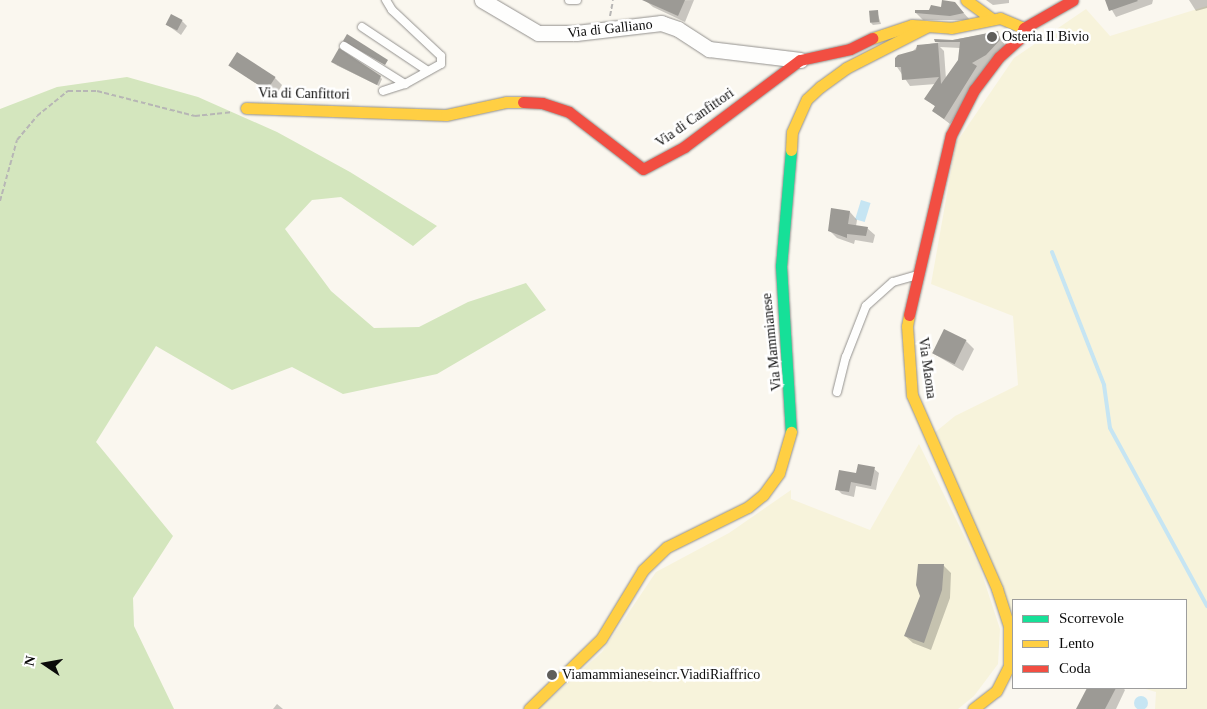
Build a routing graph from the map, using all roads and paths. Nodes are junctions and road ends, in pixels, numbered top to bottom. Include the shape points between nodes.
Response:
1 (386, 0) edge
2 (482, 0) edge
3 (568, 0) edge
4 (577, 0) edge
5 (613, 0) edge
6 (966, 0) edge
7 (1073, 0) edge
8 (992, 18) junction
9 (608, 23) dead end
10 (362, 27) dead end
11 (926, 27) junction
12 (1024, 28) junction
13 (344, 46) dead end
14 (800, 60) junction
15 (428, 71) junction
16 (405, 84) junction
17 (383, 91) dead end
18 (246, 108) joint
19 (0, 201) edge
20 (917, 275) junction
21 (837, 392) dead end
22 (529, 709) edge
23 (973, 709) edge

1 - 15 lane via 392,10 441,56 441,64
2 - 14 street, Via di Galliano via 538,33 576,33 661,23 678,29 709,49
3 - 4 lane
5 - 9 path
6 - 8 main road
7 - 12 main road
8 - 11 main road, Via Mammianese via 959,27
8 - 12 main road, Via Mammianese via 1008,19
10 - 15 lane
11 - 14 main road, Via di Canfittori via 912,25 890,30 850,49
11 - 22 main road, Via Mammianese via 846,68 820,87 807,100 792,132 781,266 793,421 790,441 778,473 763,495 748,507 667,547 652,560 601,639
12 - 20 main road, Via Maona via 1019,39 983,78 954,128
13 - 16 lane
14 - 18 main road, Via di Canfittori via 684,147 643,169 569,112 542,103 506,102 446,115
15 - 16 lane
16 - 17 lane
18 - 19 path via 195,116 97,91 68,91 37,116 18,140
20 - 21 lane via 893,282 866,306 846,357
20 - 23 main road, Via Maona via 907,326 912,395 997,590 1009,626 1008,666 996,691

